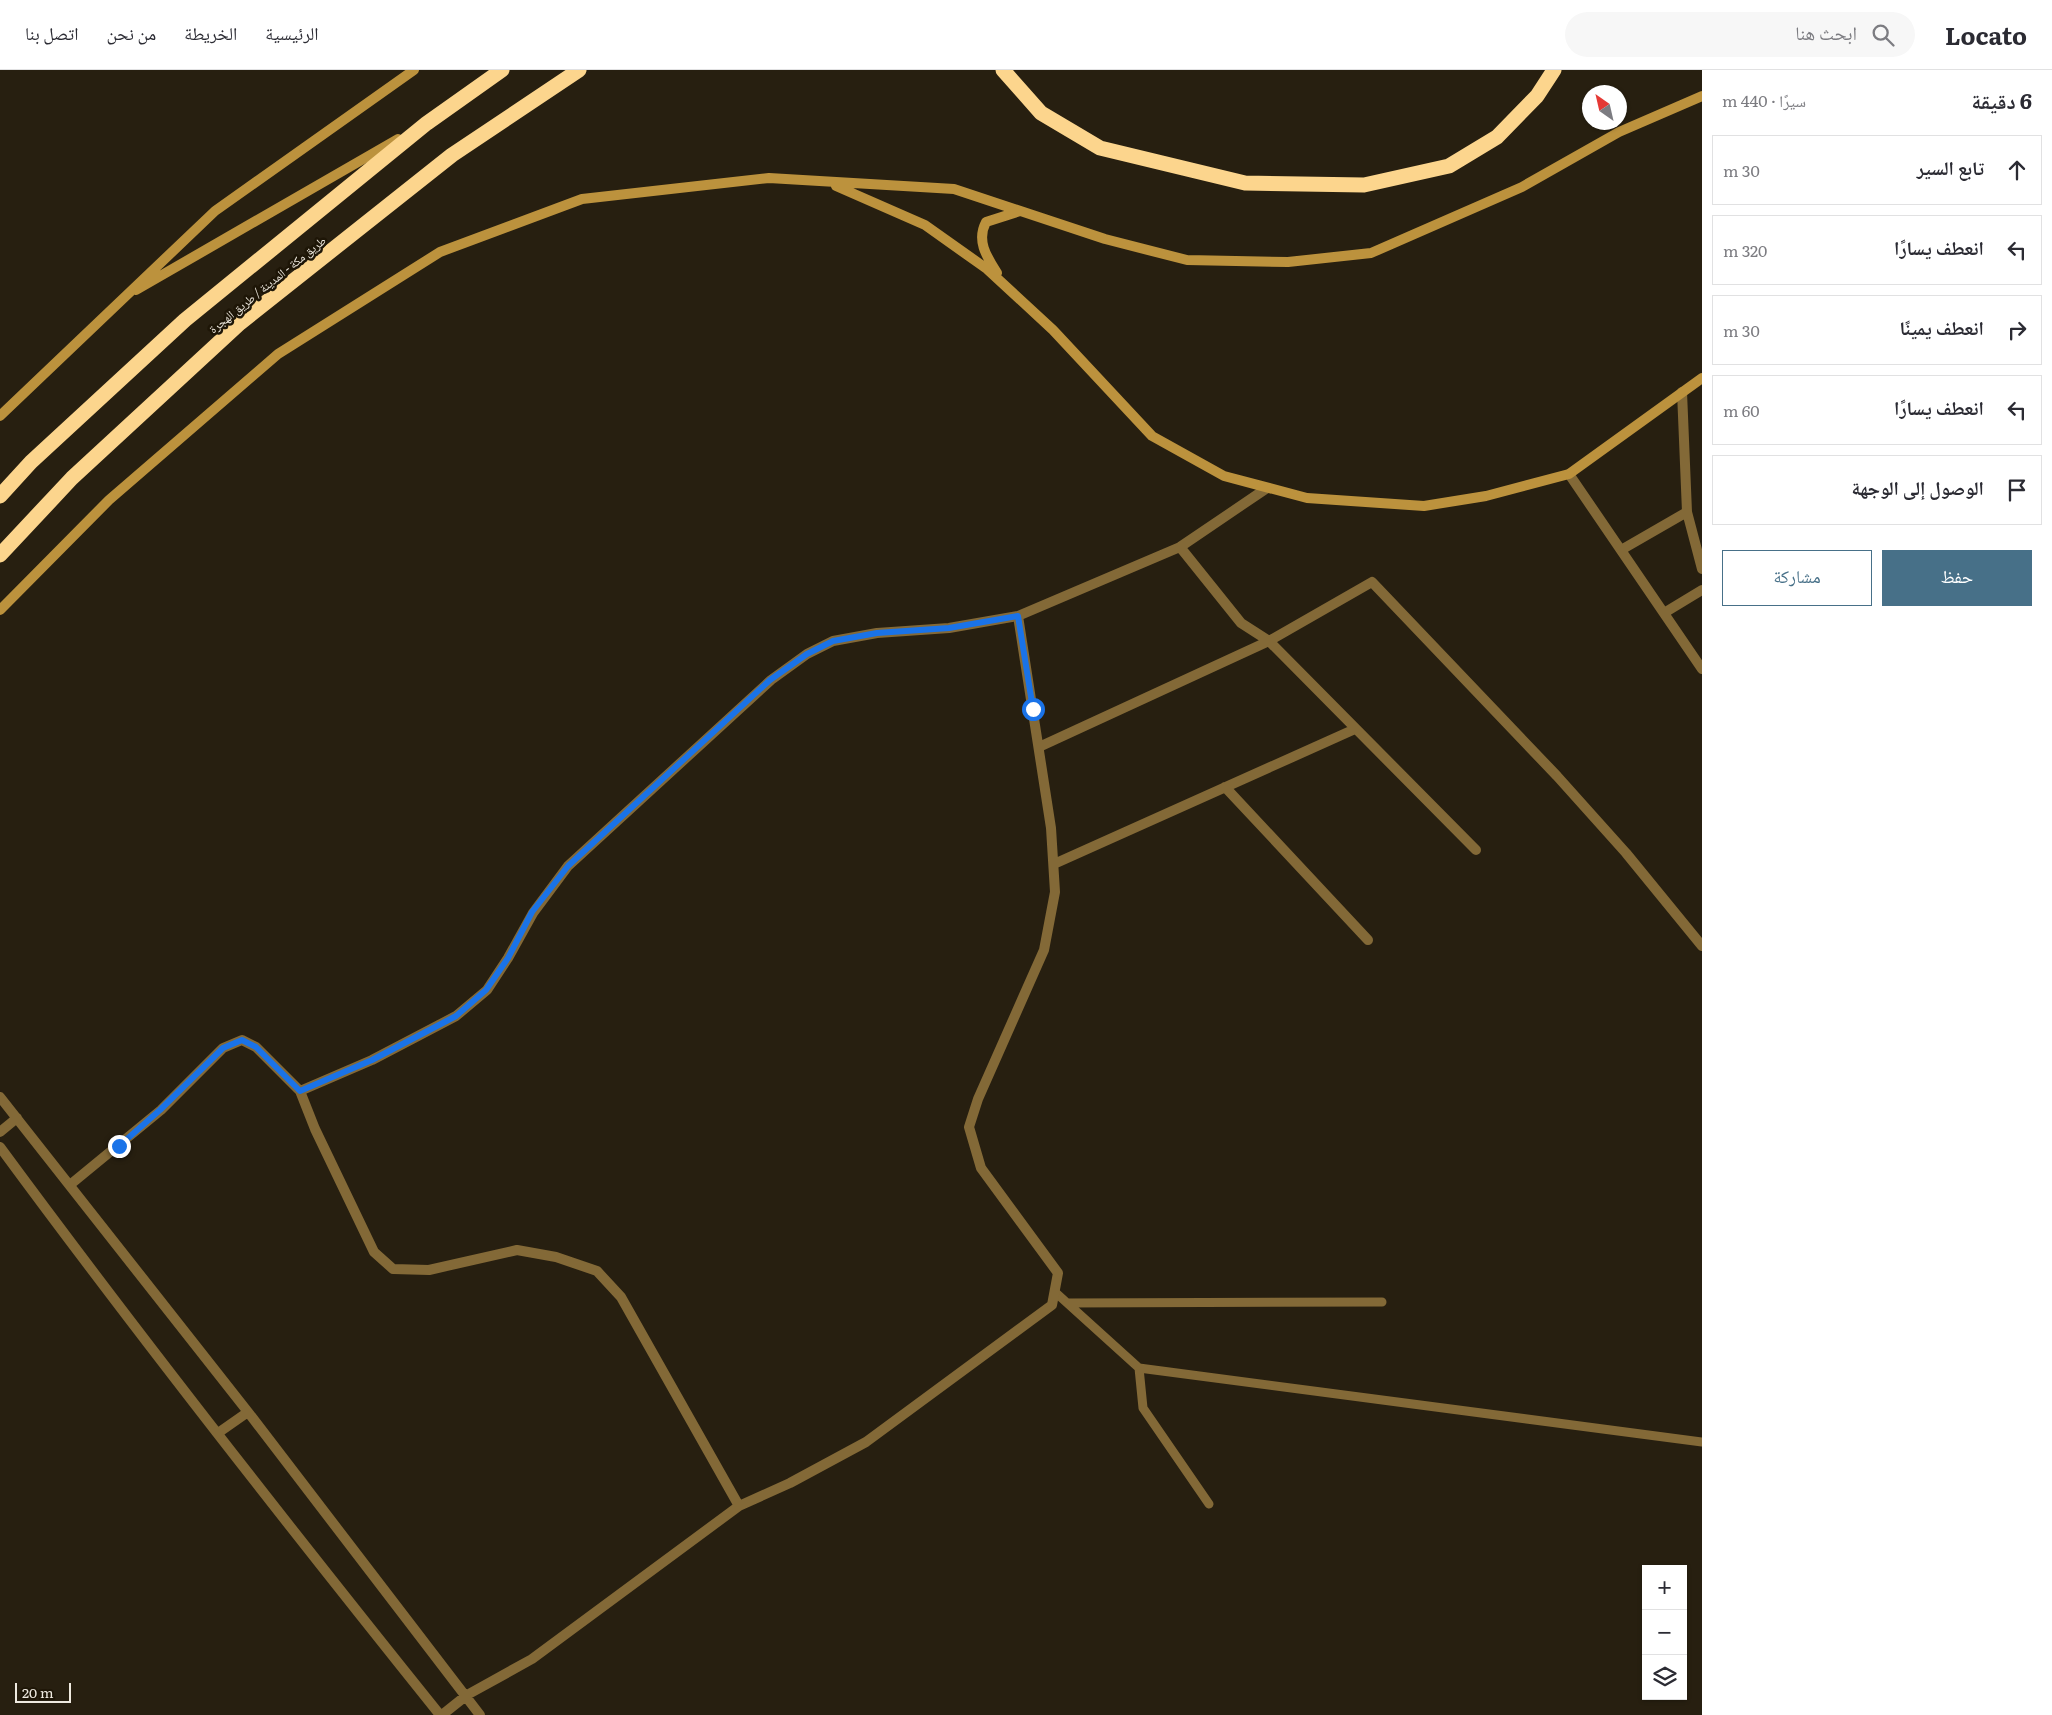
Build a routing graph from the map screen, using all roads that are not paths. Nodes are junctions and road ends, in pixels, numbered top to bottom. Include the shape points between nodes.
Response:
1 (414, 70) edge
2 (502, 70) edge
3 (580, 70) edge
4 (1003, 70) edge
5 (1554, 70) edge
6 (1702, 96) edge
7 (427, 122) junction
8 (831, 183) junction
9 (1020, 211) junction
10 (1004, 284) junction
11 (120, 299) junction
12 (1702, 378) edge
13 (1682, 392) junction
14 (0, 416) edge
15 (1569, 474) junction
16 (1267, 488) junction
17 (0, 496) edge
18 (1687, 512) junction
19 (1180, 547) junction
20 (1621, 550) junction
21 (0, 555) edge
22 (1702, 569) edge
23 (1702, 590) edge
24 (0, 610) edge
25 (1664, 613) junction
26 (1018, 616) junction
27 (1269, 641) junction
28 (1702, 669) edge
29 (1354, 729) junction
30 (1039, 747) junction
31 (1225, 787) junction
32 (1476, 850) dead end
33 (1054, 864) junction
34 (1368, 940) dead end
35 (1702, 946) edge
36 (300, 1091) junction
37 (0, 1097) edge
38 (17, 1118) junction
39 (0, 1132) edge
40 (0, 1146) edge
41 (71, 1184) junction
42 (1055, 1292) junction
43 (1382, 1302) dead end
44 (1068, 1303) junction
45 (1139, 1368) junction
46 (248, 1412) junction
47 (218, 1433) junction
48 (1702, 1442) edge
49 (1209, 1504) dead end
50 (739, 1506) junction
51 (466, 1695) junction
52 (441, 1715) edge
53 (480, 1715) edge

1 - 11 main road via 215,211
2 - 7 highway, طريق مكة - المدينة / طريق الهجرة
3 - 21 highway, طريق مكة - المدينة / طريق الهجرة via 452,155 240,323 72,478
4 - 5 highway via 1041,113 1100,148 1245,183 1364,185 1449,166 1497,138 1537,96
6 - 9 main road via 1619,132 1522,186 1371,253 1288,262 1187,260 1105,239
7 - 11 main road
7 - 17 highway, طريق مكة - المدينة / طريق الهجرة via 185,320 31,462
8 - 9 main road via 954,189
8 - 10 main road via 925,225
8 - 24 main road via 769,178 582,199 440,252 278,354 109,500
9 - 10 main road via 986,222 982,230 984,253
10 - 16 main road via 1152,436 1224,476
11 - 14 main road
12 - 13 main road
13 - 15 main road
13 - 18 street
15 - 16 main road via 1486,496 1424,506 1307,498
15 - 20 street
16 - 19 street
18 - 20 street
18 - 22 street
19 - 26 street
19 - 27 street via 1241,623
20 - 25 street
23 - 25 street
25 - 28 street
26 - 30 street
26 - 36 street via 949,628 877,633 833,641 807,654 770,680 568,866 532,912 508,958 486,990 456,1016 372,1060
27 - 29 street
27 - 30 street
27 - 35 street via 1372,582 1557,776 1626,853
29 - 31 street
29 - 32 street
30 - 33 street
31 - 33 street
31 - 34 street
33 - 42 street via 1055,892 1044,950 978,1099 969,1127 981,1168 1058,1273
36 - 41 street via 256,1047 242,1040 223,1048 160,1110
36 - 50 street via 374,1252 393,1269 429,1270 517,1250 556,1257 597,1271 621,1297
37 - 38 street
38 - 39 street
38 - 41 street
40 - 47 street
41 - 46 street
42 - 44 lane
42 - 50 street via 1052,1305 866,1442
43 - 44 lane
44 - 45 lane
45 - 48 lane
45 - 49 lane via 1143,1408
46 - 47 street
46 - 51 street
47 - 52 street
50 - 51 street via 532,1659
51 - 52 street
51 - 53 street

